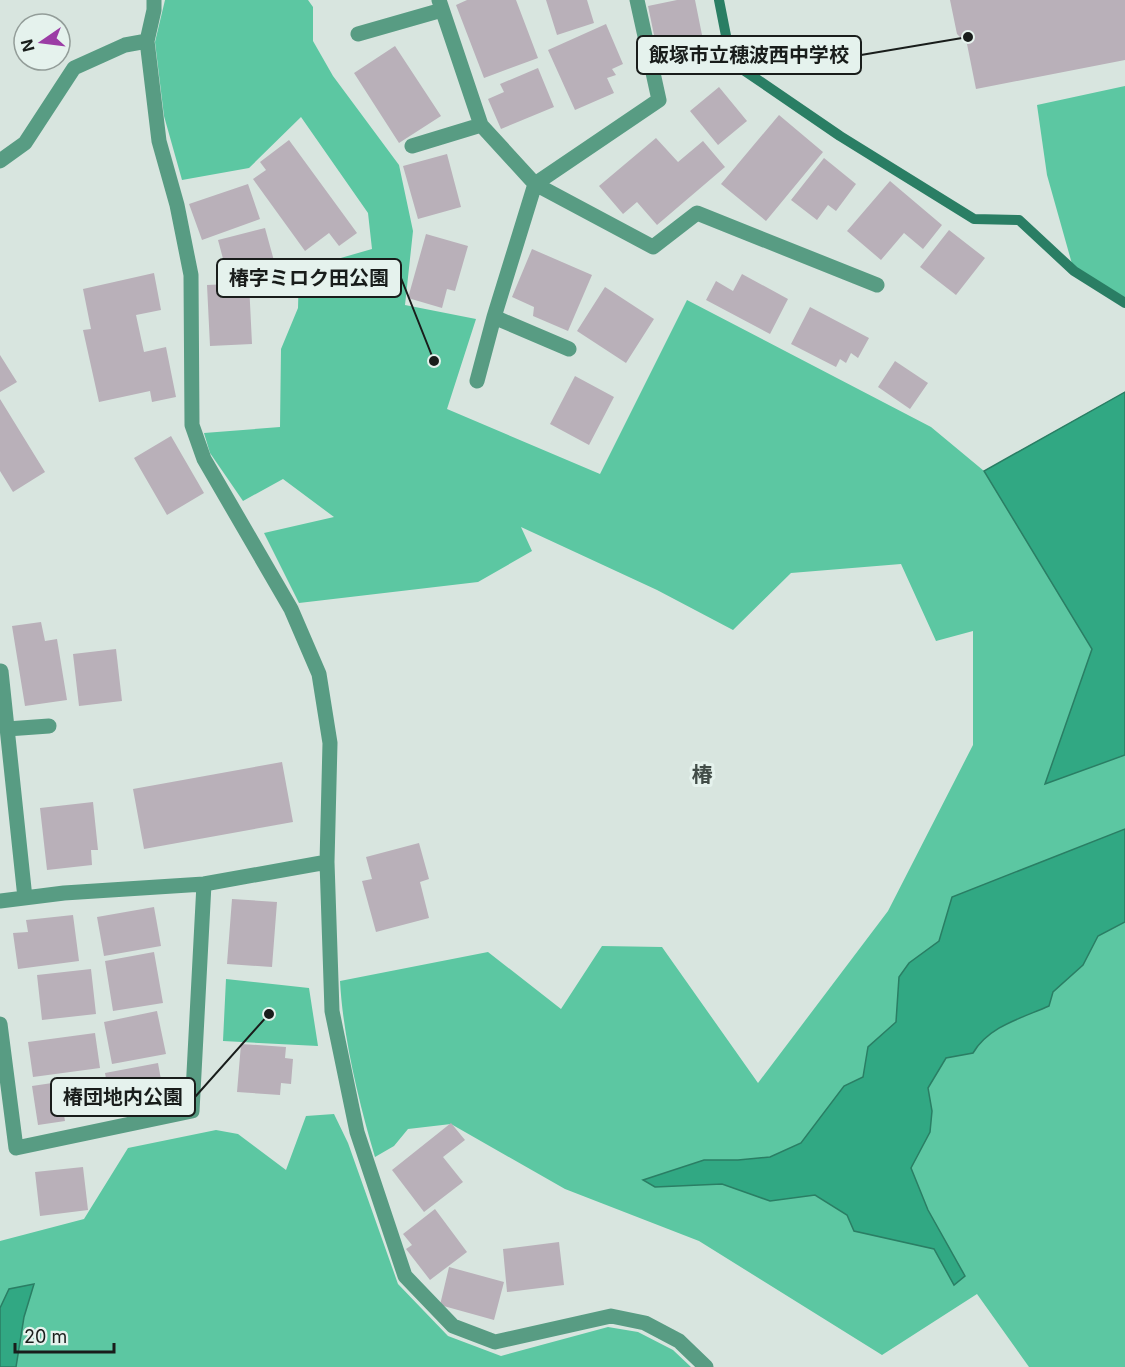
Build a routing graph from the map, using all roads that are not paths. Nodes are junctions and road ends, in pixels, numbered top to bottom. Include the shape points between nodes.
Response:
1 (154, 0) edge
2 (637, 0) edge
3 (441, 5) edge
4 (358, 34) dead end
5 (147, 41) junction
6 (481, 125) junction
7 (412, 146) dead end
8 (0, 161) edge
9 (535, 184) junction
10 (877, 285) dead end
11 (494, 317) junction
12 (569, 349) dead end
13 (477, 381) dead end
14 (1, 671) edge
15 (49, 726) dead end
16 (7, 729) junction
17 (327, 862) junction
18 (204, 884) junction
19 (25, 898) junction
20 (0, 901) edge
21 (0, 1024) edge
22 (706, 1367) edge

1 - 5 street
2 - 9 street via 659,100
3 - 4 street
3 - 6 street
5 - 8 street via 126,45 74,68 25,142
5 - 17 street via 159,141 191,275 192,425 204,459 291,609 320,674 330,743
6 - 7 street
6 - 9 street
9 - 10 street via 653,247 697,213
9 - 11 street
11 - 12 street
11 - 13 street
14 - 16 street
15 - 16 street
16 - 19 street
17 - 18 street
17 - 22 street via 332,1011 357,1132 405,1276 453,1326 495,1342 611,1316 645,1323 679,1341
18 - 19 street
18 - 21 street via 192,1111 16,1148
19 - 20 street

